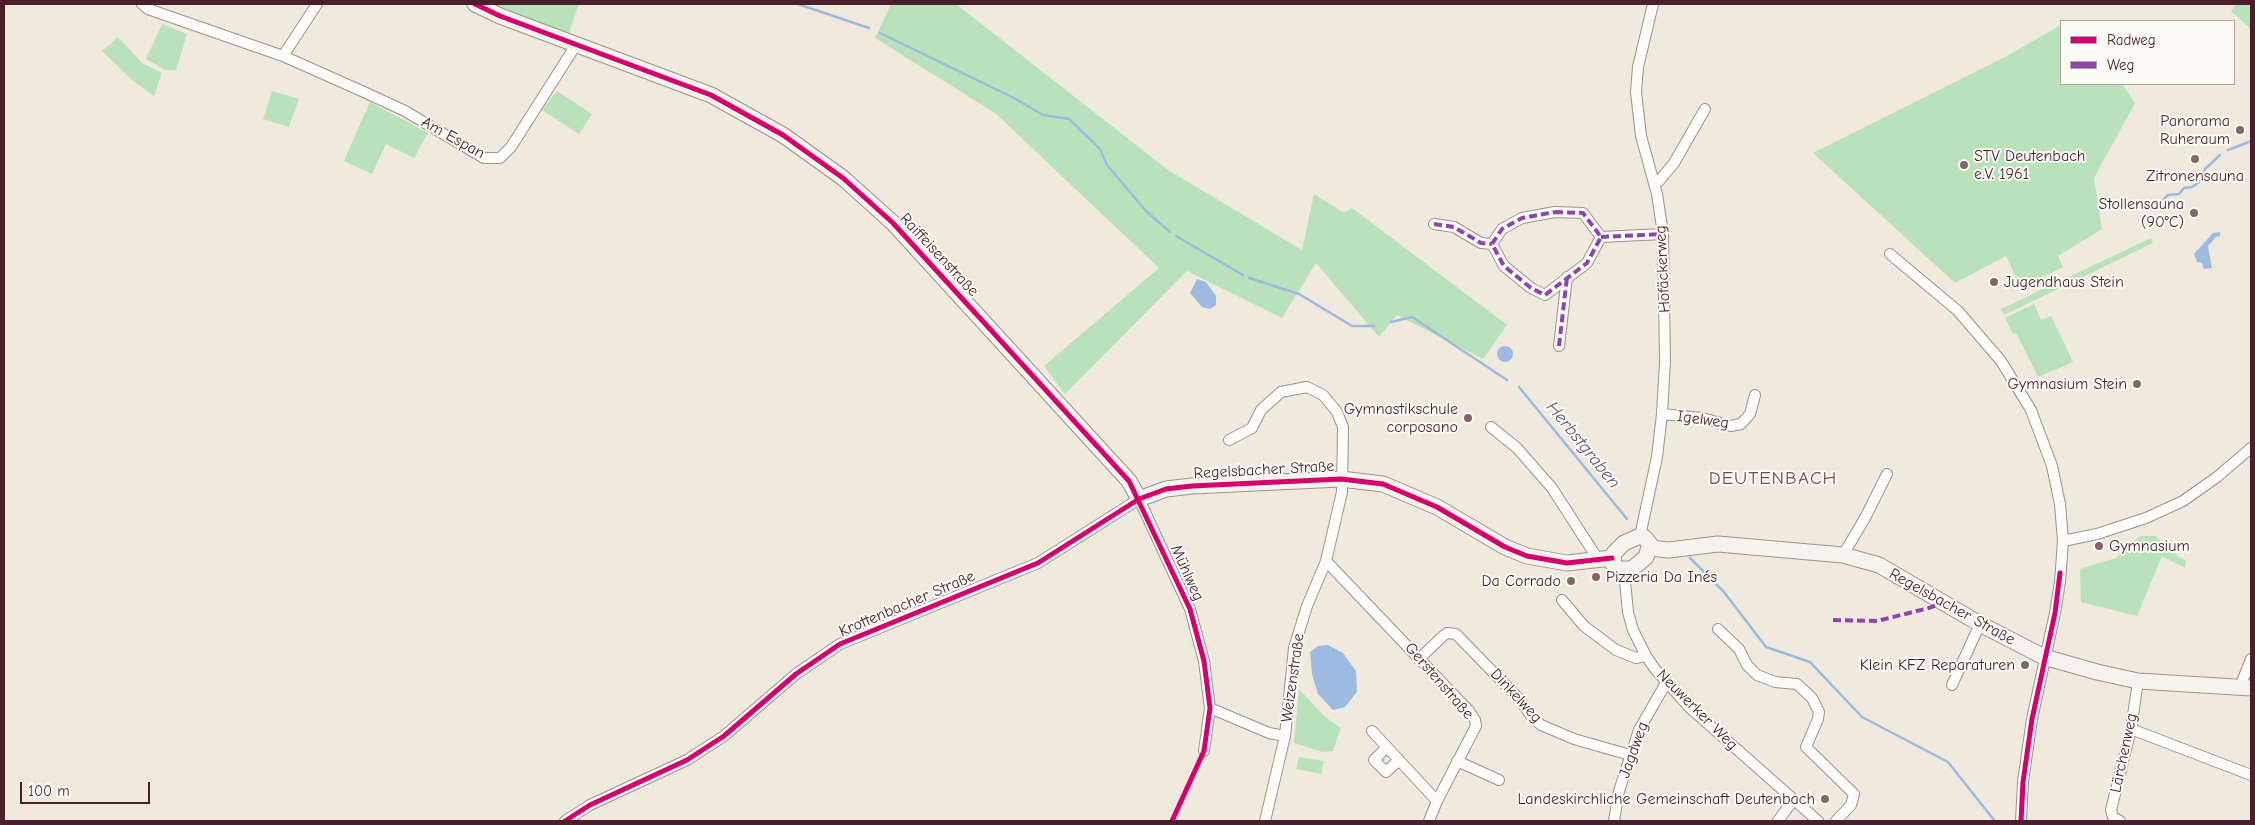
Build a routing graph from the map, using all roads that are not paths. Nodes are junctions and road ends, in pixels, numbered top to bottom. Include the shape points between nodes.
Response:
1 (142, 4) edge
2 (317, 4) edge
3 (474, 4) edge
4 (1652, 4) edge
5 (576, 45) junction
6 (283, 56) junction
7 (1705, 109) dead end
8 (1654, 182) junction
9 (1434, 224) dead end
10 (1663, 234) junction
11 (1601, 237) junction
12 (1492, 244) junction
13 (1890, 254) dead end
14 (1567, 277) junction
15 (1559, 346) dead end
16 (1755, 395) dead end
17 (1662, 414) junction
18 (1491, 427) dead end
19 (1229, 440) dead end
20 (2251, 448) edge
21 (1887, 474) dead end
22 (1341, 479) junction
23 (1139, 499) junction
24 (1640, 536) junction
25 (2063, 542) junction
26 (1650, 548) junction
27 (1843, 555) junction
28 (1606, 560) junction
29 (1326, 561) junction
30 (1624, 571) junction
31 (1562, 600) dead end
32 (1980, 624) junction
33 (1718, 629) dead end
34 (1646, 656) junction
35 (2044, 657) junction
36 (1420, 658) junction
37 (2251, 659) edge
38 (2138, 681) junction
39 (1666, 683) junction
40 (1952, 685) dead end
41 (2246, 687) edge
42 (1210, 708) junction
43 (2131, 729) junction
44 (1372, 731) dead end
45 (1285, 736) junction
46 (1387, 747) junction
47 (1204, 751) dead end
48 (1630, 755) junction
49 (1399, 760) junction
50 (1458, 761) junction
51 (2251, 775) edge
52 (1499, 780) dead end
53 (1793, 800) junction
54 (1437, 801) junction
55 (565, 821) edge
56 (1265, 821) edge
57 (1429, 821) edge
58 (1614, 821) edge
59 (1778, 821) edge
60 (1818, 821) edge
61 (1836, 821) edge
62 (2021, 821) edge
63 (2120, 821) edge

1 - 6 street, Am Espan
2 - 6 street
3 - 5 street, Raiffeisenstraße
4 - 8 street, Hofäckerweg via 1638,67 1636,92 1641,136
5 - 6 street, Am Espan via 511,147 500,158 484,158 405,111
5 - 23 street, Raiffeisenstraße via 710,95 783,135 843,178 893,223 1129,481
7 - 8 street via 1674,164 1659,181
8 - 10 street, Hofäckerweg
9 - 12 street via 1454,228 1480,243
10 - 11 street
10 - 17 street, Hofäckerweg via 1666,305
11 - 12 street via 1583,213 1555,212 1522,218 1502,229
11 - 14 street via 1587,263
12 - 14 street via 1504,266 1530,288 1545,295
13 - 25 street via 1958,312 2001,361 2022,393 2052,466
14 - 15 street
16 - 17 street, Igelweg via 1750,414 1741,424 1731,426 1702,418
17 - 24 street, Hofäckerweg via 1653,481
18 - 28 street via 1518,448
19 - 22 street, Weizenstraße via 1252,428 1261,410 1281,392 1307,388 1323,395 1337,412 1343,427
20 - 25 street via 2218,477 2183,501 2146,518
21 - 27 street
22 - 23 street, Regelsbacher Straße via 1192,486
22 - 28 street, Regelsbacher Straße via 1382,484 1437,506 1505,547 1527,556 1567,563
22 - 29 street, Weizenstraße via 1342,492
23 - 42 street, Mühlweg via 1190,609 1204,661
23 - 55 street, Krottenbacher Straße via 1038,563 840,644 796,674 716,741 687,760 590,805
24 - 26 street via 1648,540
24 - 28 street via 1624,543
25 - 35 street via 2058,598
26 - 27 street, Regelsbacher Straße via 1668,550 1718,544
26 - 30 street via 1646,557
27 - 32 street, Regelsbacher Straße via 1879,565
28 - 30 street
29 - 36 street, Gerstenstraße
29 - 45 street, Weizenstraße via 1306,606 1294,648
30 - 34 street, Neuwerker Weg via 1628,612
31 - 34 street via 1584,626 1616,650 1636,658
32 - 35 street, Regelsbacher Straße
32 - 40 street
33 - 61 street via 1739,649 1747,665 1757,675 1775,682 1797,684 1812,698 1819,712 1806,747 1854,794 1851,805
34 - 39 street, Neuwerker Weg
35 - 38 street, Regelsbacher Straße
35 - 62 street via 2023,782
36 - 48 street, Dinkelweg via 1447,633 1456,634 1541,725 1574,739
36 - 50 street, Gerstenstraße via 1475,720 1476,726
37 - 41 street
38 - 41 street, Regelsbacher Straße
38 - 43 street, Lärchenweg
39 - 48 street, Jagdweg via 1639,730
39 - 53 street, Neuwerker Weg
42 - 45 street via 1269,733
42 - 47 street, Mühlweg
43 - 51 street
43 - 63 street, Lärchenweg via 2111,810 2113,817
44 - 46 street
45 - 56 street, Weizenstraße
46 - 49 street
46 - 49 street via 1374,760 1386,772
48 - 58 street, Jagdweg
49 - 54 street
50 - 52 street
50 - 54 street, Gerstenstraße
53 - 59 street
53 - 60 street, Neuwerker Weg
54 - 57 street, Gerstenstraße

